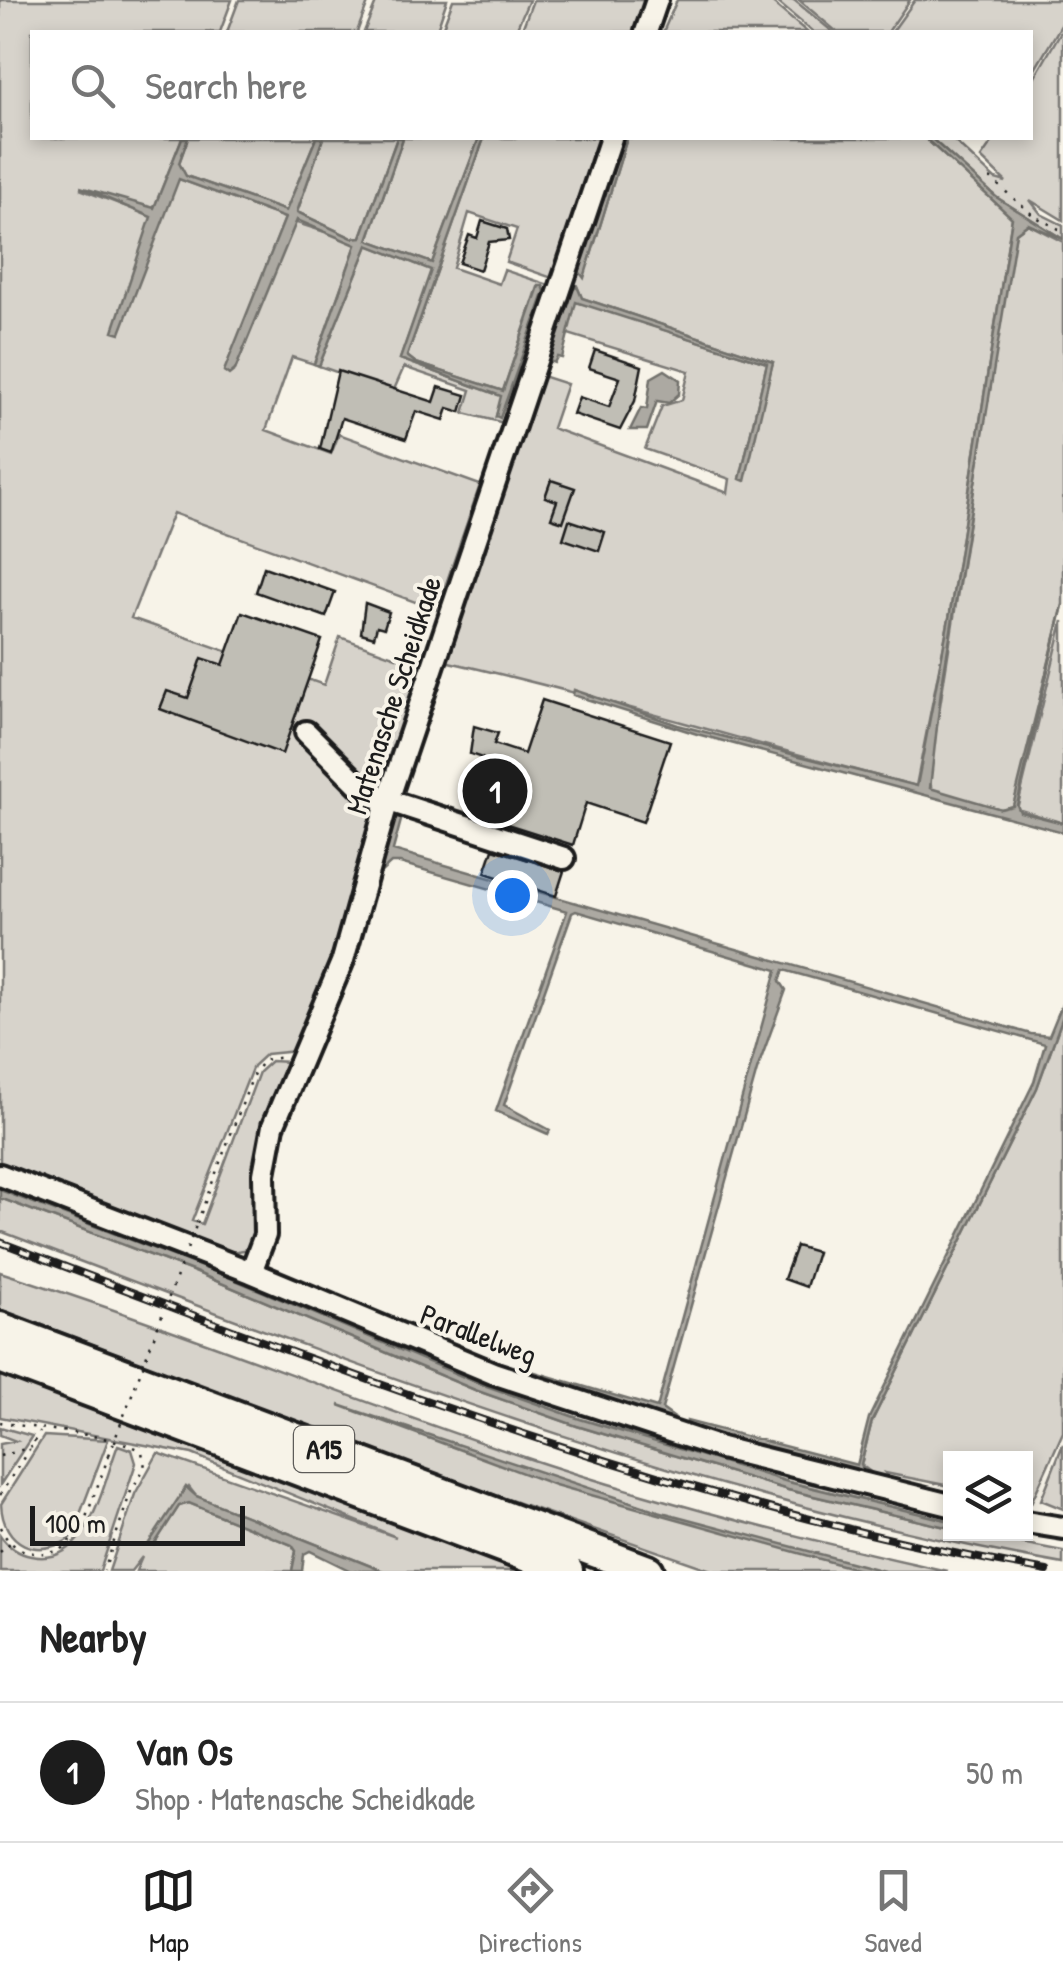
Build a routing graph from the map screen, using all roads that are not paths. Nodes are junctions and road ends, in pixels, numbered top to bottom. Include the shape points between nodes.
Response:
1 (657, 0) edge
2 (647, 30) edge
3 (610, 140) edge
4 (306, 732) dead end
5 (388, 803) junction
6 (564, 858) dead end
7 (0, 1176) edge
8 (251, 1272) junction
9 (0, 1328) edge
10 (0, 1357) edge
11 (943, 1503) edge
12 (1033, 1523) edge
13 (1063, 1528) edge
14 (567, 1571) edge
15 (648, 1571) edge

1 - 2 street
3 - 5 street, Matenasche Scheidkade
4 - 5 street via 368,794
5 - 6 street
5 - 8 street, Matenasche Scheidkade via 342,960 267,1147 266,1235
7 - 8 street, Parallelweg
8 - 11 street, Parallelweg via 493,1373 638,1423
9 - 15 highway, A15
10 - 14 highway, A15
12 - 13 street

